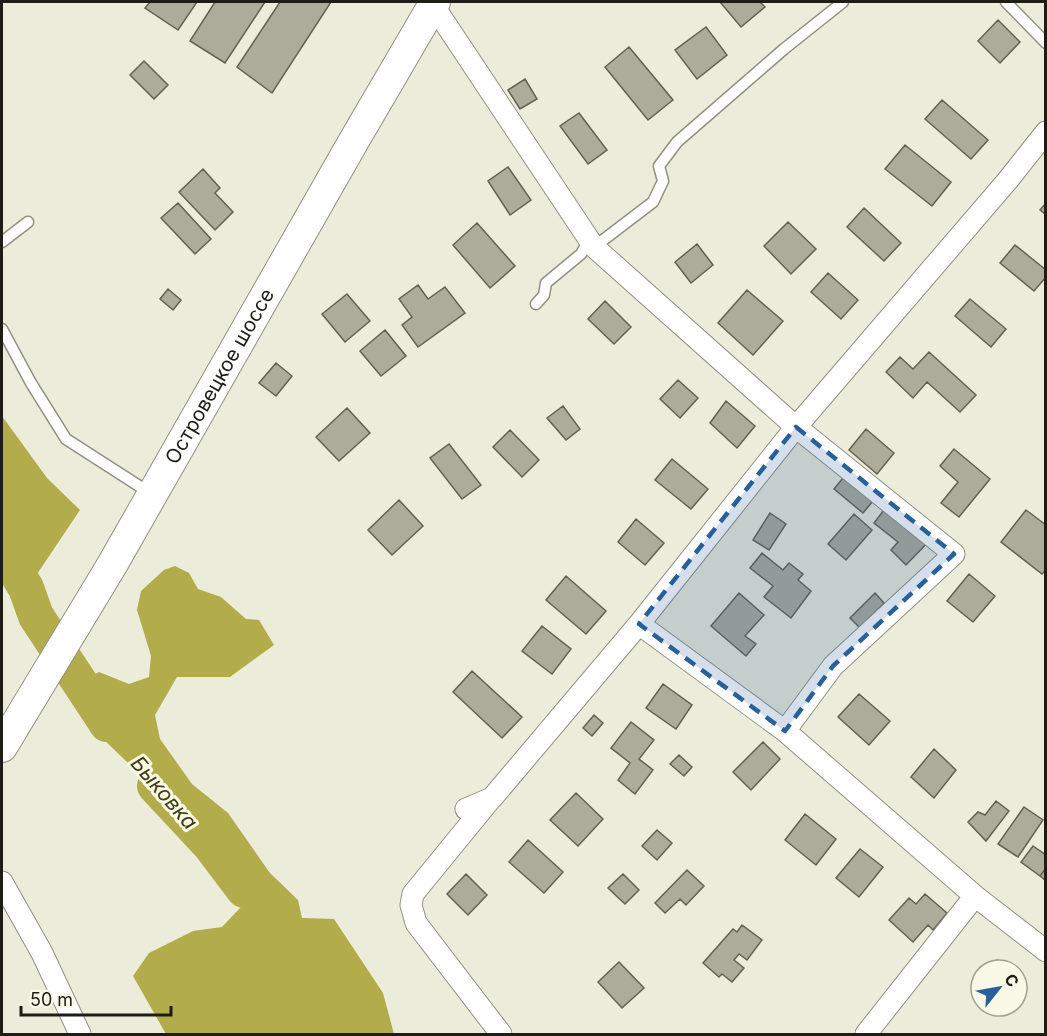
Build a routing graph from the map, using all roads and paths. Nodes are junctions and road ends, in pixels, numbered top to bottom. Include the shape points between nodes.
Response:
1 (843, 2) edge
2 (1006, 2) edge
3 (434, 3) edge
4 (1046, 43) edge
5 (1046, 132) edge
6 (28, 222) dead end
7 (2, 242) edge
8 (592, 243) junction
9 (536, 304) dead end
10 (2, 329) edge
11 (796, 427) junction
12 (152, 494) junction
13 (639, 624) junction
14 (785, 731) junction
15 (8, 736) edge
16 (492, 798) junction
17 (466, 809) dead end
18 (2, 867) edge
19 (2, 882) edge
20 (975, 896) junction
21 (7, 898) edge
22 (1046, 951) edge
23 (80, 1035) edge
24 (501, 1035) edge
25 (866, 1035) edge

1 - 8 lane via 677,142 659,166 663,181 653,202
2 - 4 lane
3 - 8 street
3 - 12 main road, Островецкое шоссе
5 - 11 street
6 - 7 lane
8 - 9 lane via 546,284 544,295
8 - 11 street
10 - 12 lane via 66,439
11 - 13 street
11 - 14 street via 954,554 832,666
12 - 15 main road, Островецкое шоссе
13 - 14 street
13 - 16 street
14 - 20 street
16 - 17 street
16 - 24 street via 425,877 413,894 411,905 416,923
18 - 21 street
19 - 21 street
20 - 22 street
20 - 25 street
21 - 23 street via 42,953

